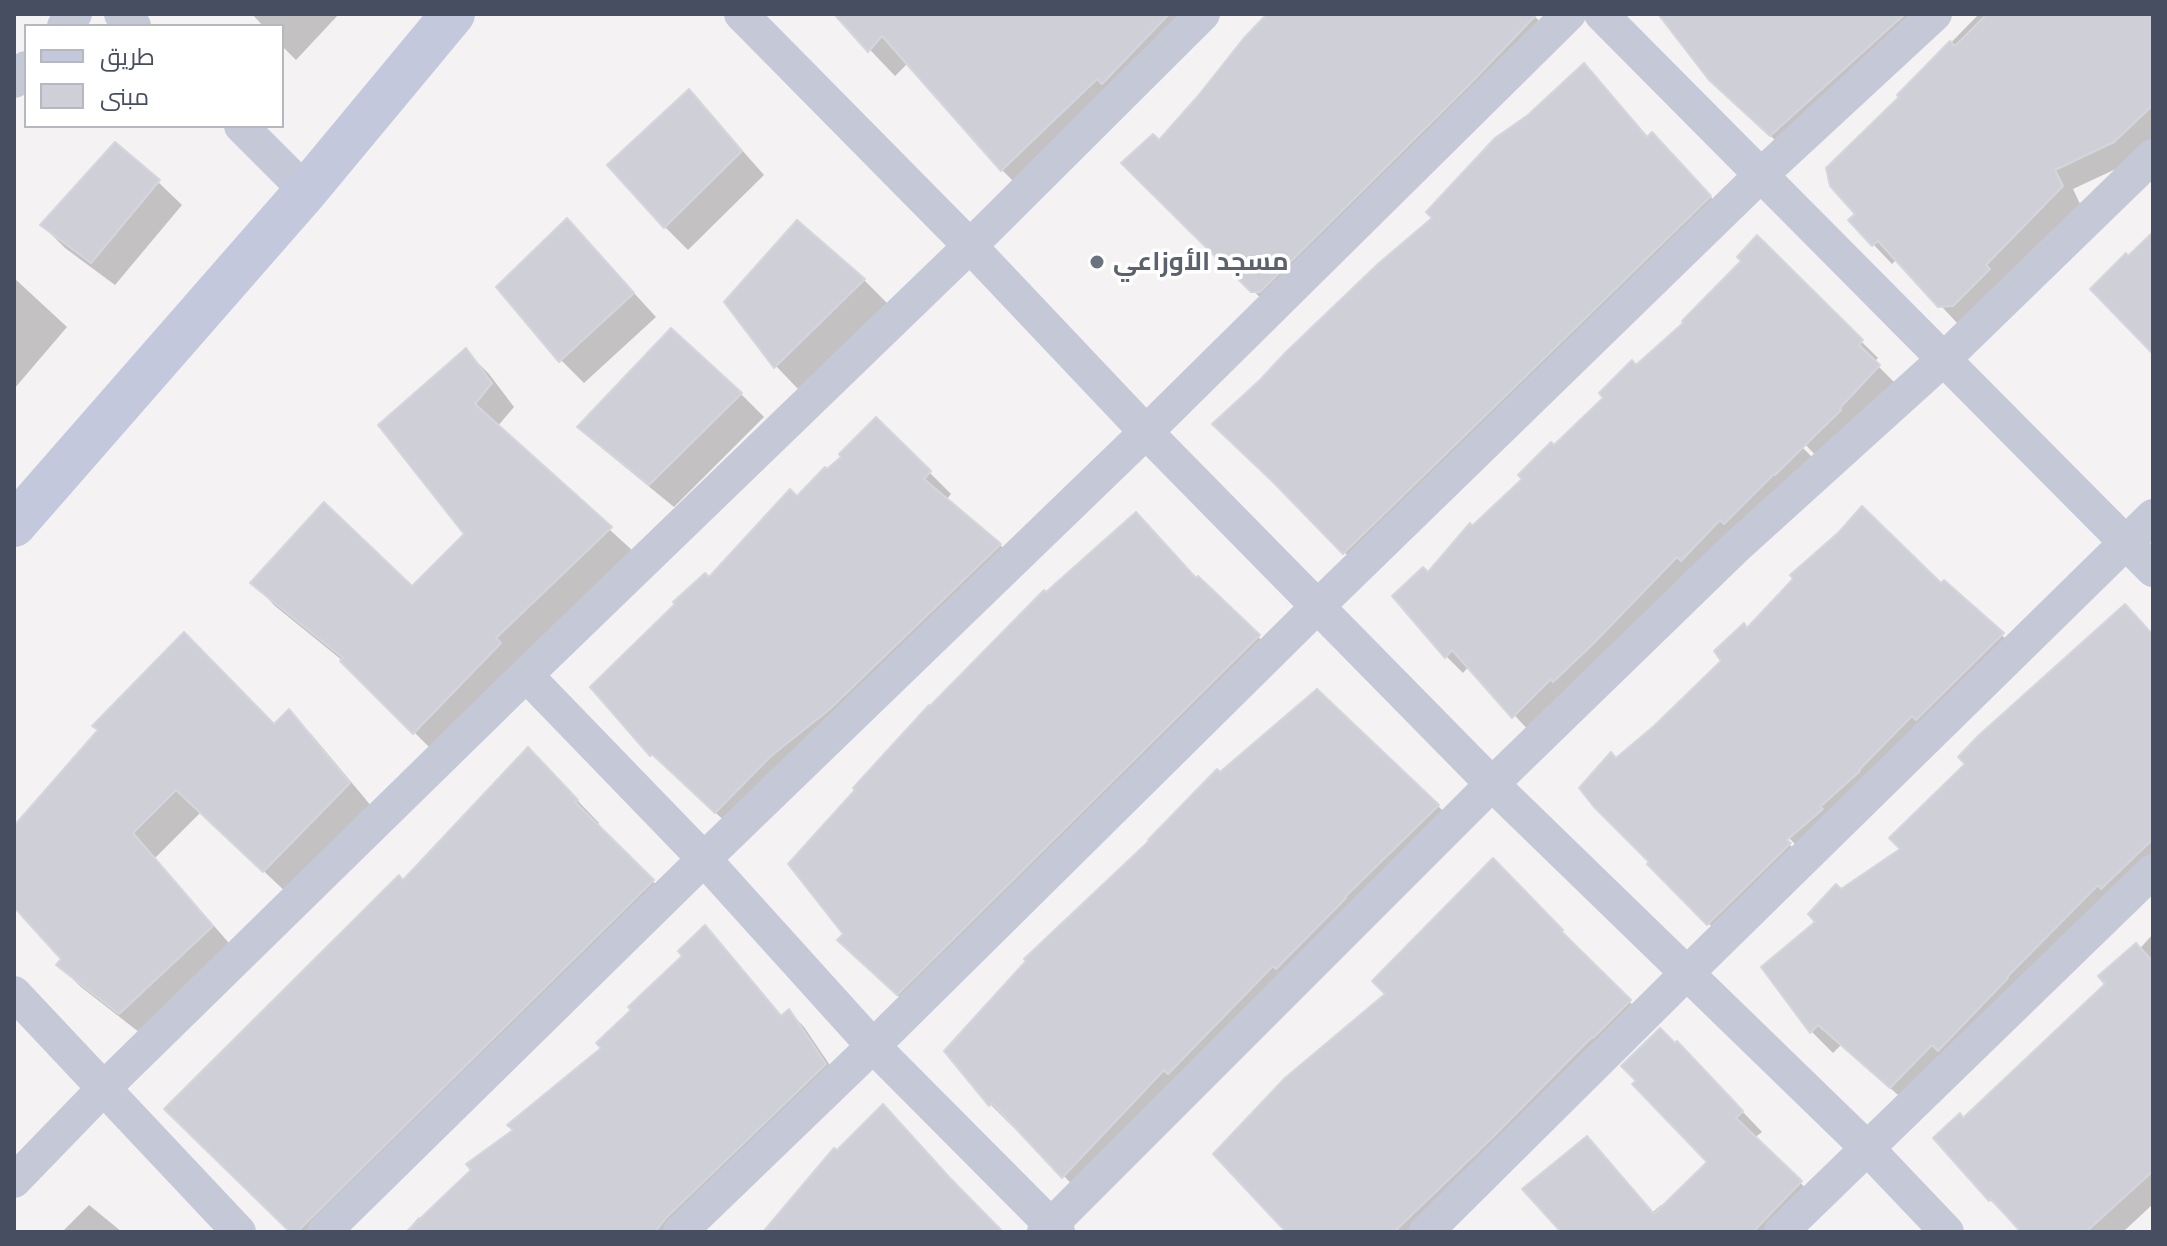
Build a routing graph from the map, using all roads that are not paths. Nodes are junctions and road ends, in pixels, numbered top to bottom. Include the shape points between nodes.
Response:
1 (453, 14) edge
2 (741, 14) edge
3 (1203, 14) edge
4 (1569, 14) edge
5 (1601, 14) edge
6 (1935, 14) edge
7 (243, 128) edge
8 (2153, 156) edge
9 (1761, 175) junction
10 (306, 191) junction
11 (970, 246) junction
12 (1945, 358) junction
13 (1146, 432) junction
14 (2153, 516) edge
15 (14, 525) edge
16 (2125, 543) junction
17 (2153, 570) edge
18 (1318, 606) junction
19 (526, 675) junction
20 (1492, 784) junction
21 (704, 859) junction
22 (2153, 871) edge
23 (1686, 974) junction
24 (14, 993) edge
25 (873, 1046) junction
26 (104, 1088) junction
27 (1867, 1148) junction
28 (14, 1181) edge
29 (1051, 1229) edge
30 (239, 1232) edge
31 (324, 1232) edge
32 (680, 1232) edge
33 (1426, 1232) edge
34 (1781, 1232) edge
35 (1947, 1232) edge

1 - 10 street
2 - 11 street
3 - 11 street
4 - 13 street
5 - 9 street
6 - 9 street
7 - 10 street
8 - 12 street
9 - 12 street
9 - 18 street
10 - 15 street
11 - 13 street
11 - 19 street
12 - 16 street
12 - 20 street via 1734,549
13 - 18 street
13 - 21 street
14 - 16 street
16 - 17 street
16 - 23 street
18 - 20 street
18 - 25 street
19 - 21 street
19 - 26 street
20 - 23 street
20 - 29 street
21 - 25 street
21 - 31 street
22 - 27 street
23 - 27 street
23 - 33 street
24 - 26 street
25 - 29 street
25 - 32 street
26 - 28 street
26 - 30 street
27 - 34 street
27 - 35 street

